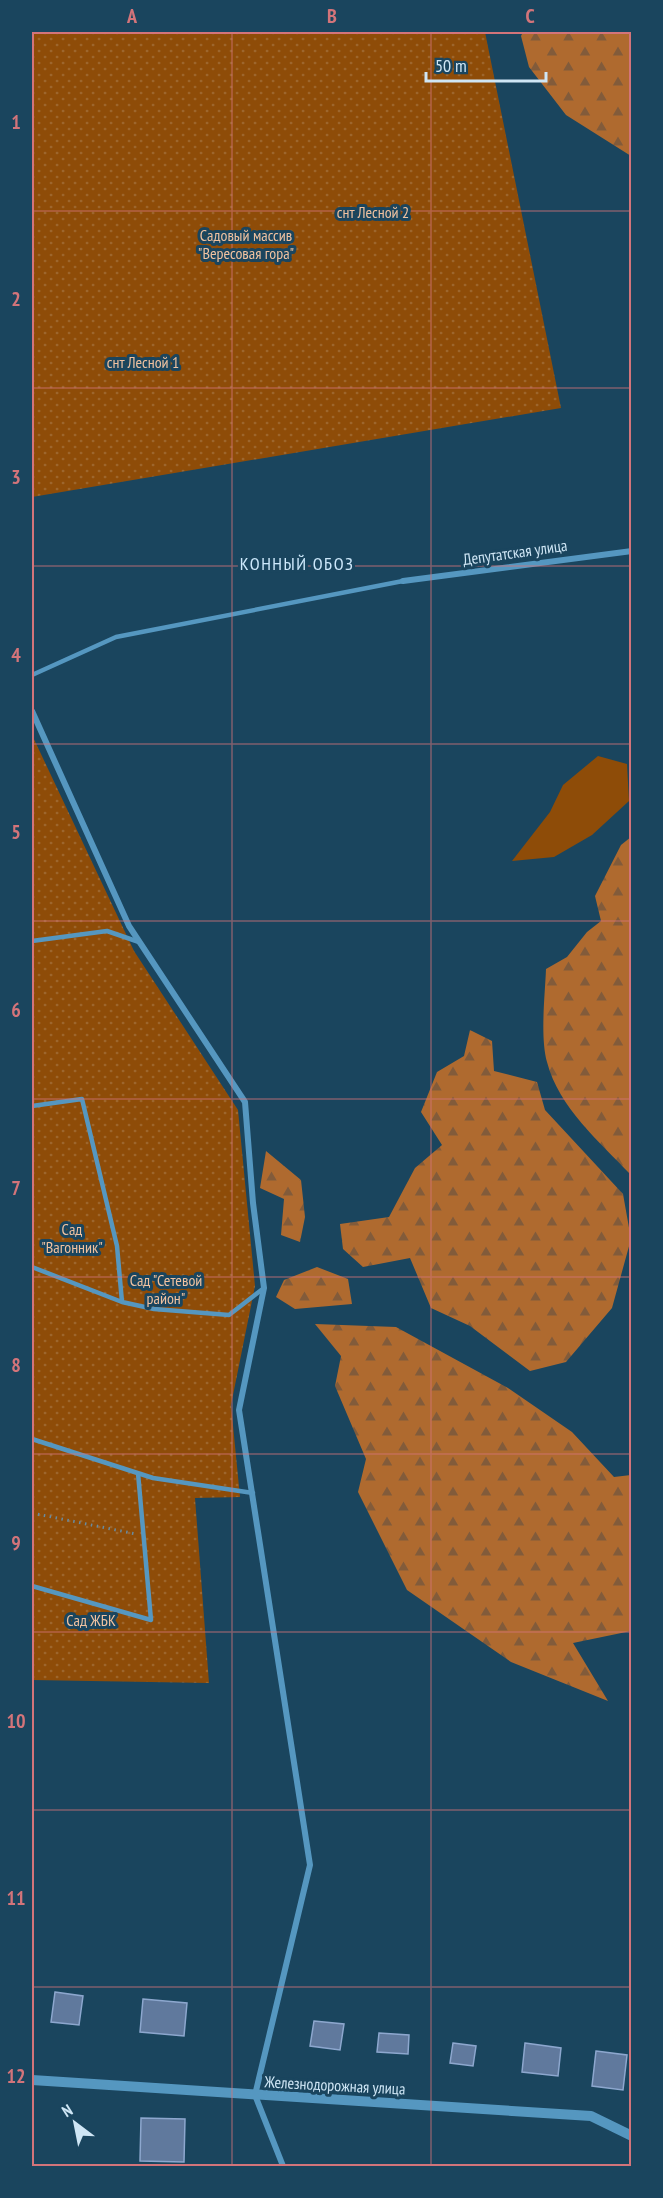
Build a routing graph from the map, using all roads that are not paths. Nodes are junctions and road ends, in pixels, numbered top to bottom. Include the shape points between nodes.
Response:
1 (632, 551) edge
2 (403, 581) joint
3 (32, 675) edge
4 (32, 711) edge
5 (32, 941) edge
6 (140, 942) junction
7 (32, 1106) edge
8 (32, 1267) edge
9 (264, 1288) junction
10 (122, 1302) junction
11 (32, 1439) edge
12 (138, 1473) junction
13 (253, 1493) junction
14 (32, 1586) edge
15 (32, 2080) edge
16 (255, 2095) junction
17 (632, 2136) edge
18 (283, 2166) edge

1 - 2 street, Депутатская улица
2 - 3 lane via 116,637
4 - 6 street via 129,926
5 - 6 lane via 107,931
6 - 9 street via 244,1102
7 - 10 lane via 82,1099 117,1246
8 - 10 lane
9 - 10 lane via 229,1316
9 - 13 street via 239,1410
11 - 12 lane
12 - 13 lane
12 - 14 lane via 151,1620
13 - 16 street via 310,1864
15 - 16 street, Железнодорожная улица
16 - 17 street, Железнодорожная улица via 591,2116
16 - 18 street

